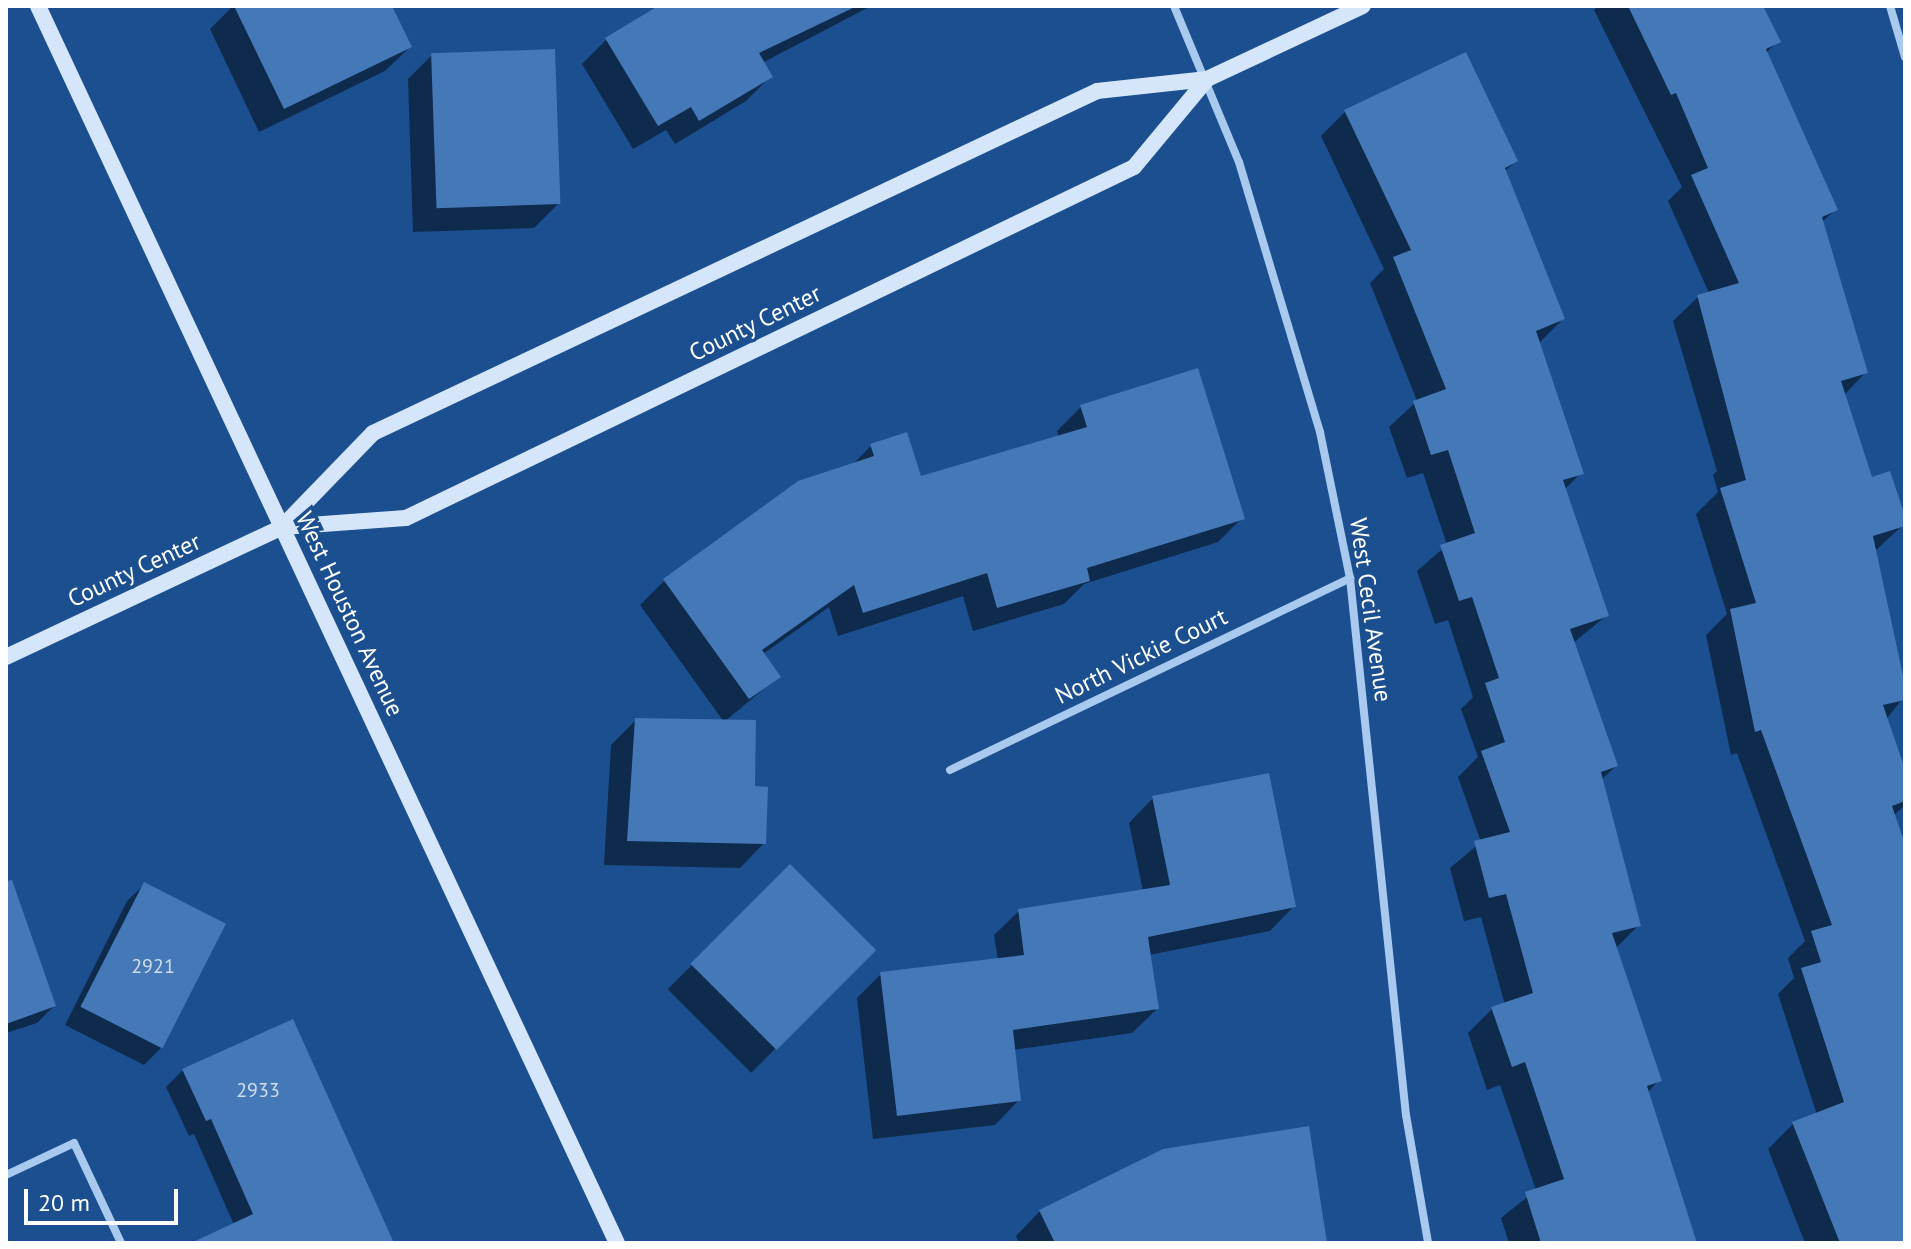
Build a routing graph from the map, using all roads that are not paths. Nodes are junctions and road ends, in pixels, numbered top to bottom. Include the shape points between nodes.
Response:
1 (38, 6) edge
2 (1174, 6) edge
3 (1363, 6) edge
4 (1890, 6) edge
5 (1905, 57) edge
6 (1207, 79) junction
7 (282, 527) junction
8 (1350, 578) junction
9 (6, 657) edge
10 (950, 770) dead end
11 (6, 1175) edge
12 (121, 1243) edge
13 (617, 1243) edge
14 (1428, 1243) edge

1 - 7 street, West Houston Avenue
2 - 6 street, West Cecil Avenue
3 - 6 street, County Center
4 - 5 street
6 - 7 street, County Center via 1097,91 373,433
6 - 7 street, County Center via 1134,167 406,518
6 - 8 street, West Cecil Avenue via 1279,283 1320,432
7 - 9 street, County Center
7 - 13 street, West Houston Avenue
8 - 10 street, North Vickie Court
8 - 14 street, West Cecil Avenue via 1404,1100
11 - 12 street via 74,1143

